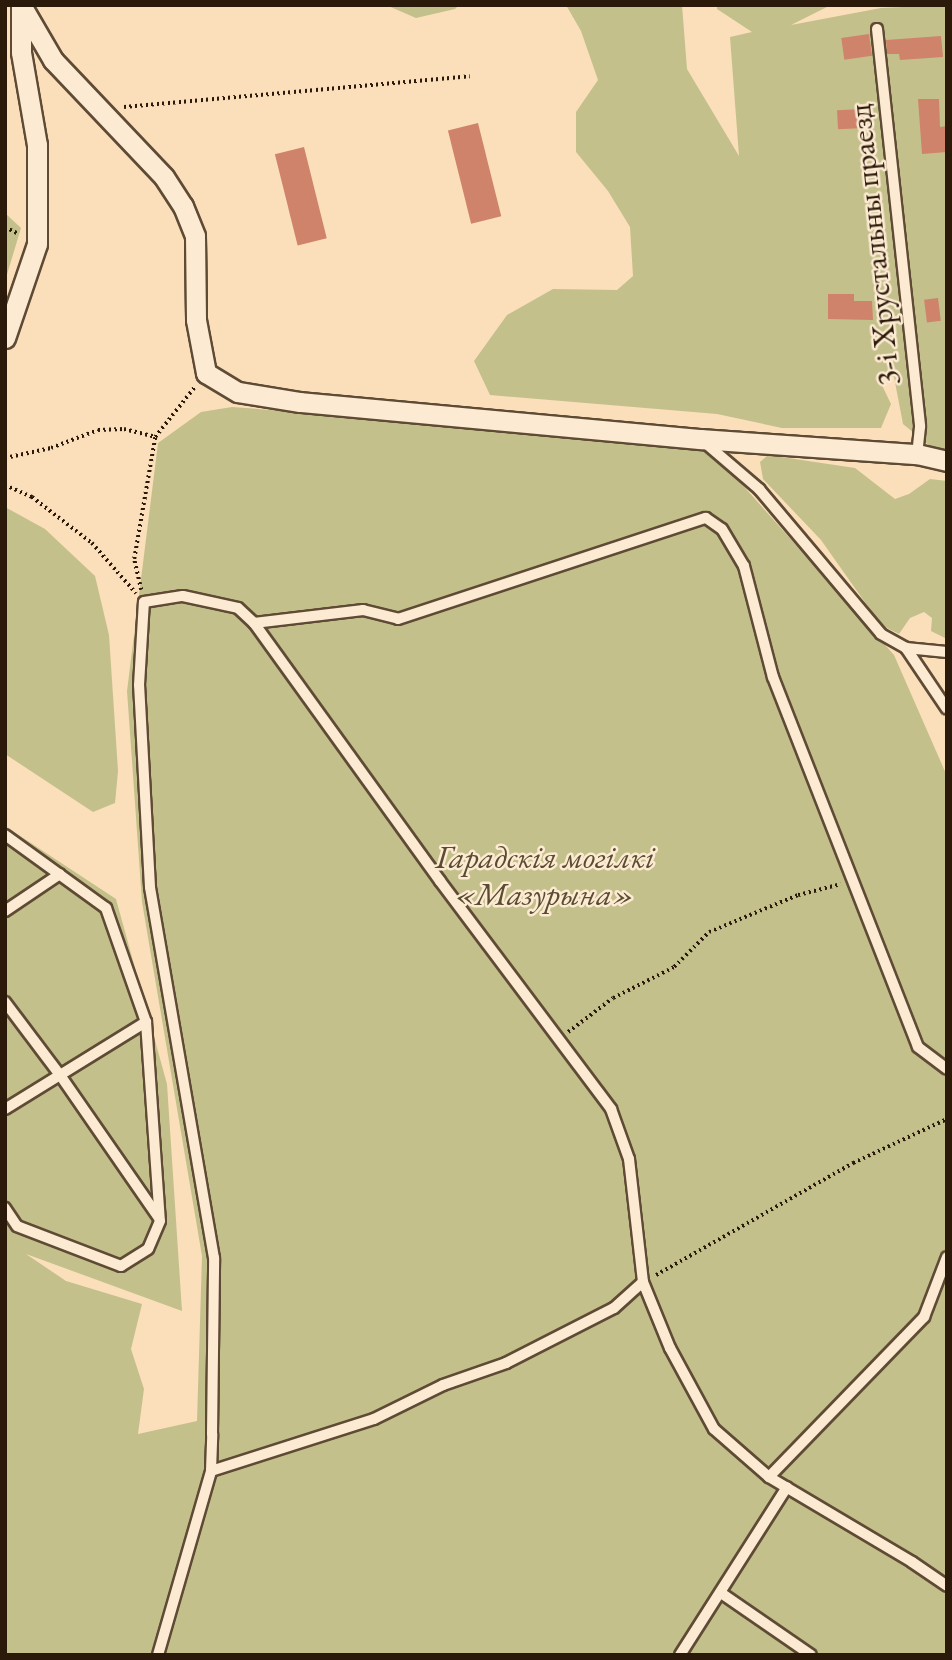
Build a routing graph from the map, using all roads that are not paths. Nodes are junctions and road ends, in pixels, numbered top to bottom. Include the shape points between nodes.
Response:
1 (21, 5) edge
2 (877, 29) dead end
3 (7, 335) edge
4 (700, 439) junction
5 (917, 454) junction
6 (947, 461) edge
7 (254, 623) junction
8 (906, 648) junction
9 (947, 652) edge
10 (947, 709) edge
11 (5, 835) edge
12 (60, 874) junction
13 (5, 911) edge
14 (5, 1002) edge
15 (146, 1022) junction
16 (947, 1069) edge
17 (60, 1075) junction
18 (5, 1109) edge
19 (5, 1208) edge
20 (160, 1221) junction
21 (947, 1257) edge
22 (643, 1282) junction
23 (211, 1471) junction
24 (769, 1476) junction
25 (787, 1488) junction
26 (947, 1586) edge
27 (721, 1593) junction
28 (796, 1650) edge
29 (158, 1655) edge
30 (680, 1655) edge
31 (811, 1655) edge

1 - 3 street via 21,52 37,145 37,244
1 - 4 street via 53,60 164,177 183,206 195,236 195,320 206,373 239,392 300,402
2 - 5 lane, 3-і Хрустальны праезд via 920,426
4 - 5 street
4 - 8 lane via 760,489 881,634
5 - 6 street
7 - 16 lane via 363,610 398,619 706,518 722,529 744,566 773,677 918,1047
7 - 22 lane via 611,1109 629,1159
7 - 23 lane via 237,608 183,596 144,602 139,685 150,887 214,1258
8 - 9 lane
8 - 10 lane
11 - 12 lane
12 - 13 lane
12 - 15 lane via 106,908
14 - 17 lane
15 - 17 lane
15 - 20 lane
17 - 18 lane
17 - 20 lane
19 - 20 lane via 17,1226 121,1266 148,1249
21 - 24 lane via 925,1317
22 - 23 lane via 614,1308 506,1363 443,1385 374,1419
22 - 24 lane via 670,1348 714,1429
23 - 29 lane
24 - 25 lane
25 - 26 lane
25 - 27 lane
27 - 28 lane
27 - 30 lane
28 - 31 lane

